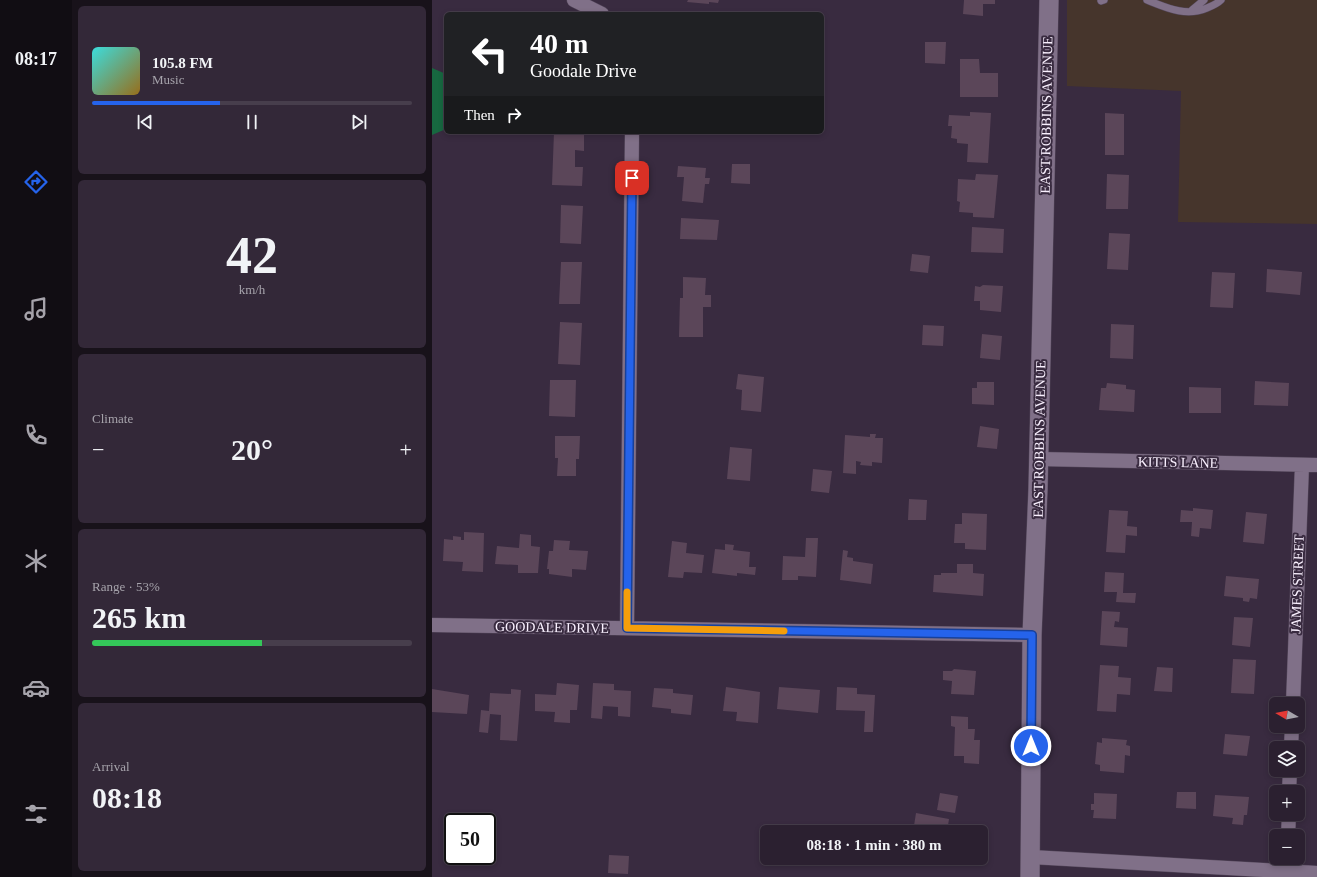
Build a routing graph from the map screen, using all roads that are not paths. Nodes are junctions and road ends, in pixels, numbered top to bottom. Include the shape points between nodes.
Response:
1 (574, 0) edge
2 (1049, 0) edge
3 (1147, 0) edge
4 (1204, 0) edge
5 (1220, 0) edge
6 (598, 12) edge
7 (1189, 13) junction
8 (632, 134) edge
9 (1039, 459) junction
10 (1302, 465) junction
11 (1317, 465) edge
12 (432, 625) edge
13 (627, 628) junction
14 (1032, 635) junction
15 (1293, 697) edge
16 (1031, 857) junction
17 (1287, 865) edge
18 (1286, 873) junction
19 (1317, 873) edge
20 (1030, 877) edge

1 - 6 street
2 - 9 main road, EAST ROBBINS AVENUE
3 - 7 lane via 1175,12
4 - 7 lane
5 - 7 lane via 1218,4
8 - 13 street
9 - 10 street, KITTS LANE
9 - 14 main road, EAST ROBBINS AVENUE
10 - 11 street, KITTS LANE
10 - 15 street, JAMES STREET
12 - 13 street, GOODALE DRIVE
13 - 14 street, GOODALE DRIVE
14 - 16 main road, EAST ROBBINS AVENUE
16 - 18 street
16 - 20 main road, EAST ROBBINS AVENUE
17 - 18 street
18 - 19 street

